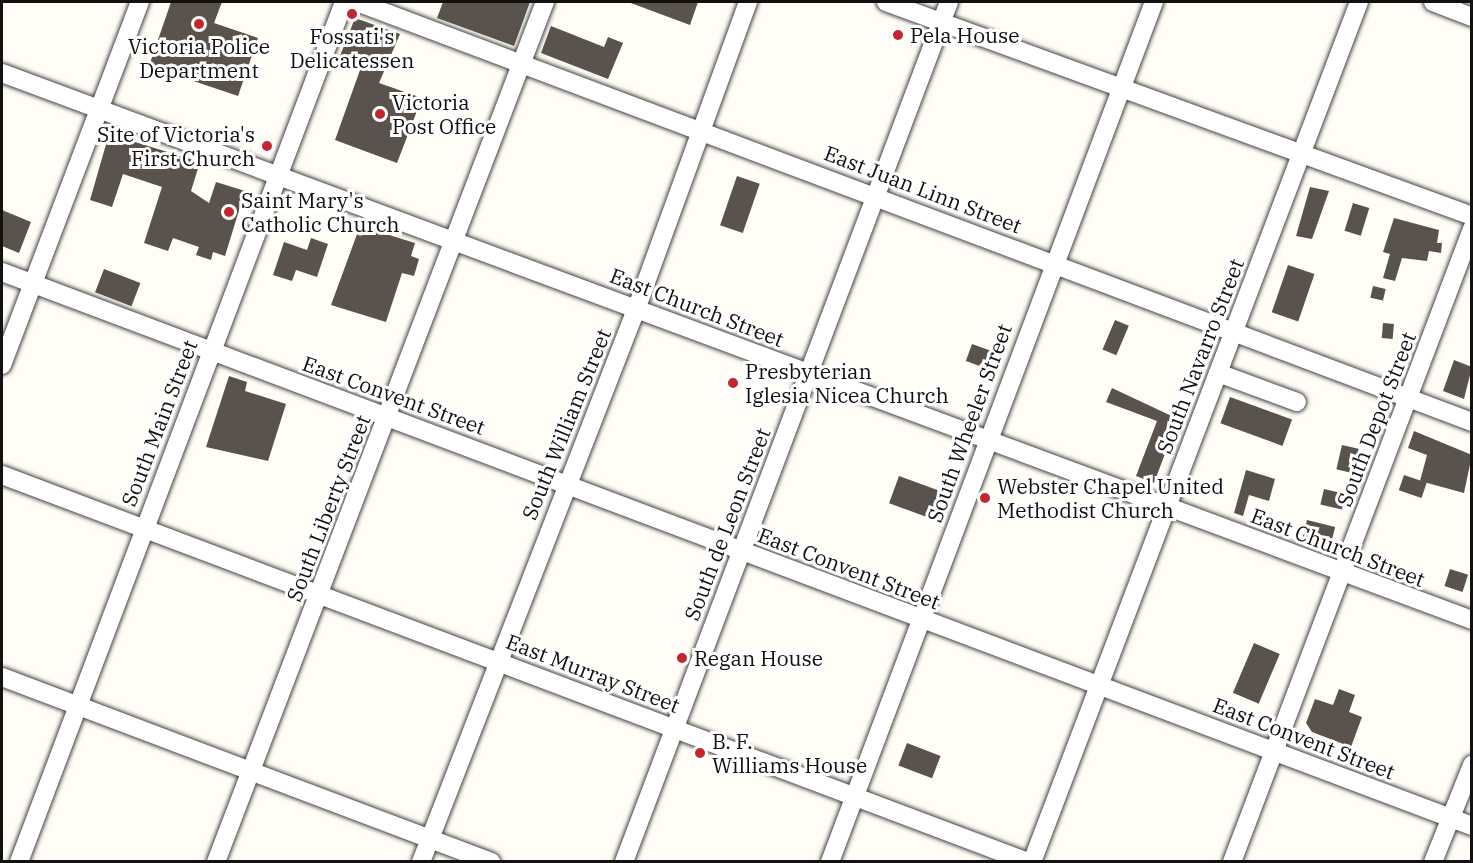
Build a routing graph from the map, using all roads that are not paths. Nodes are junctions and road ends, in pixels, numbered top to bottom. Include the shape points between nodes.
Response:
1 (140, 2) edge
2 (344, 2) edge
3 (357, 2) edge
4 (545, 2) edge
5 (748, 2) edge
6 (886, 2) edge
7 (949, 2) edge
8 (1154, 2) edge
9 (1359, 2) edge
10 (1433, 2) edge
11 (1472, 17) edge
12 (941, 23) junction
13 (522, 62) junction
14 (2, 73) edge
15 (1119, 91) junction
16 (100, 111) junction
17 (699, 132) junction
18 (1301, 155) junction
19 (277, 175) junction
20 (879, 195) junction
21 (1472, 216) edge
22 (1472, 229) edge
23 (453, 240) junction
24 (1052, 263) junction
25 (2, 272) edge
26 (32, 284) junction
27 (637, 307) junction
28 (1234, 332) junction
29 (210, 352) junction
30 (2, 364) edge
31 (1218, 373) junction
32 (810, 375) junction
33 (1409, 398) junction
34 (1297, 402) dead end
35 (388, 415) junction
36 (1472, 422) edge
37 (987, 439) junction
38 (2, 475) edge
39 (567, 484) junction
40 (1167, 506) junction
41 (142, 526) junction
42 (741, 550) junction
43 (1340, 573) junction
44 (321, 592) junction
45 (1472, 620) edge
46 (921, 621) junction
47 (496, 661) junction
48 (2, 677) edge
49 (1099, 685) junction
50 (78, 705) junction
51 (674, 728) junction
52 (1276, 750) junction
53 (1472, 765) edge
54 (247, 768) junction
55 (854, 797) junction
56 (1450, 818) junction
57 (1472, 826) edge
58 (430, 838) junction
59 (19, 861) edge
60 (216, 861) edge
61 (421, 861) edge
62 (491, 861) edge
63 (624, 861) edge
64 (830, 861) edge
65 (1030, 861) edge
66 (1232, 861) edge
67 (1433, 861) edge

1 - 16 street
2 - 19 street, South Main Street
3 - 13 street, East Juan Linn Street
4 - 13 street, South Liberty Street
5 - 17 street, South William Street
6 - 12 street
7 - 12 street, South de Leon Street
8 - 15 street, South Wheeler Street
9 - 18 street, South Navarro Street
10 - 11 street
12 - 15 street
12 - 20 street, South de Leon Street
13 - 17 street, East Juan Linn Street
13 - 23 street, South Liberty Street
14 - 16 street, East Church Street
15 - 18 street
15 - 24 street, South Wheeler Street
16 - 19 street, East Church Street
16 - 26 street
17 - 20 street, East Juan Linn Street
17 - 27 street, South William Street
18 - 21 street
18 - 28 street, South Navarro Street
19 - 23 street, East Church Street
19 - 29 street, South Main Street
20 - 24 street, East Juan Linn Street
20 - 32 street, South de Leon Street
22 - 33 street, South Depot Street
23 - 27 street, East Church Street
23 - 35 street, South Liberty Street
24 - 28 street, East Juan Linn Street
24 - 37 street, South Wheeler Street
25 - 26 street, East Convent Street
26 - 29 street, East Convent Street
26 - 30 street
27 - 32 street, East Church Street
27 - 39 street, South William Street
28 - 31 street, South Navarro Street
28 - 33 street, East Juan Linn Street
29 - 35 street, East Convent Street
29 - 41 street, South Main Street
31 - 34 street
31 - 40 street, South Navarro Street
32 - 37 street, East Church Street
32 - 42 street, South de Leon Street
33 - 36 street, East Juan Linn Street
33 - 43 street, South Depot Street
35 - 39 street, East Convent Street
35 - 44 street, South Liberty Street
37 - 40 street, East Church Street
37 - 46 street, South Wheeler Street
38 - 41 street, East Murray Street
39 - 42 street, East Convent Street
39 - 47 street, South William Street
40 - 43 street, East Church Street
40 - 49 street, South Navarro Street
41 - 44 street, East Murray Street
41 - 50 street, South Main Street
42 - 46 street, East Convent Street
42 - 51 street, South de Leon Street
43 - 45 street, East Church Street
43 - 52 street, South Depot Street
44 - 47 street, East Murray Street
44 - 54 street, South Liberty Street
46 - 49 street, East Convent Street
46 - 55 street, South Wheeler Street
47 - 51 street, East Murray Street
47 - 58 street, South William Street
48 - 50 street
49 - 52 street, East Convent Street
49 - 65 street, South Navarro Street
50 - 54 street
50 - 59 street, South Main Street
51 - 55 street, East Murray Street
51 - 63 street, South de Leon Street
52 - 56 street, East Convent Street
52 - 66 street, South Depot Street
53 - 56 street
54 - 58 street
54 - 60 street, South Liberty Street
55 - 64 street, South Wheeler Street
55 - 65 street, East Murray Street
56 - 57 street, East Convent Street
56 - 67 street
58 - 61 street, South William Street
58 - 62 street

